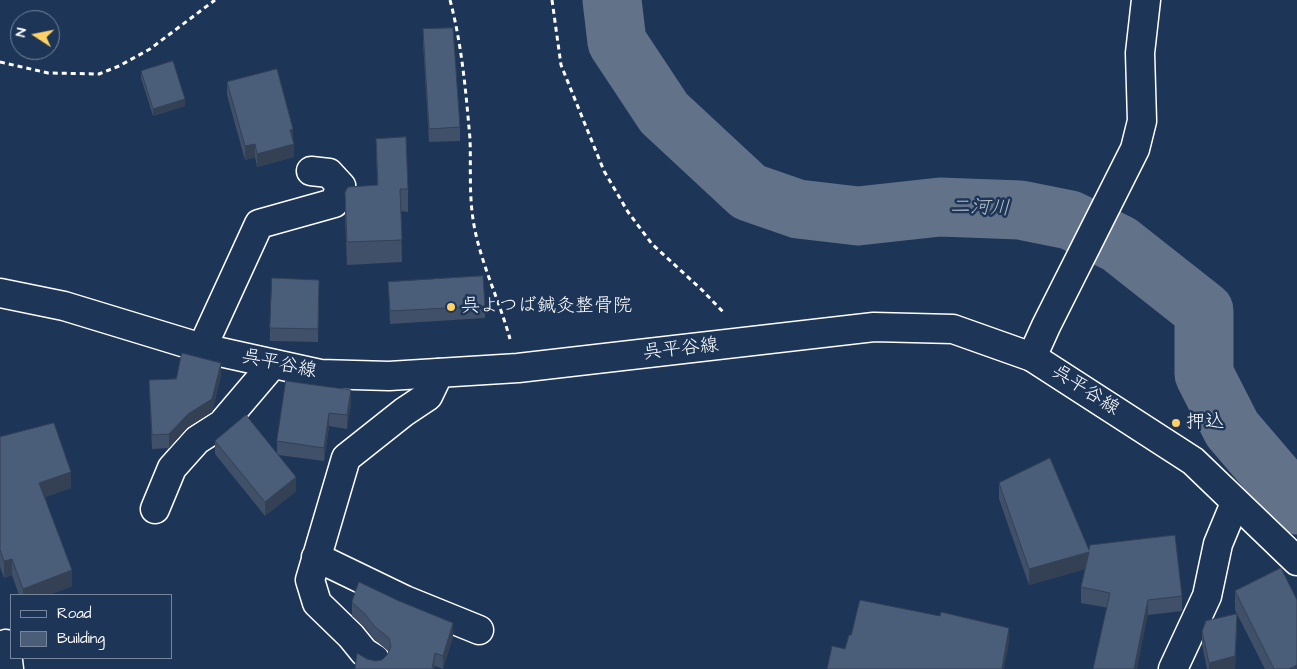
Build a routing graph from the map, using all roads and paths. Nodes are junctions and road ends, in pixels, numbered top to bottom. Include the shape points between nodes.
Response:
1 (215, 0) edge
2 (450, 0) edge
3 (552, 0) edge
4 (1146, 0) edge
5 (0, 62) edge
6 (311, 172) dead end
7 (0, 293) edge
8 (750, 342) junction
9 (202, 348) junction
10 (1032, 356) junction
11 (273, 364) junction
12 (518, 368) junction
13 (439, 373) junction
14 (1235, 503) junction
15 (155, 508) dead end
16 (316, 557) junction
17 (1297, 562) edge
18 (480, 630) dead end
19 (375, 658) dead end
20 (1174, 669) edge

1 - 5 path via 150,49 99,74 48,74
2 - 12 path via 463,69 473,219
3 - 8 path via 561,66 613,188 652,244 702,290
4 - 10 main road via 1140,53 1142,121 1135,149
6 - 9 main road via 329,173 341,186 334,203 259,224
7 - 9 main road, 呉平谷線 via 64,306
8 - 10 main road, 呉平谷線 via 874,327 953,329
8 - 12 main road, 呉平谷線
9 - 11 main road, 呉平谷線
10 - 14 main road, 呉平谷線 via 1193,461
11 - 13 main road, 呉平谷線 via 320,374 389,376
11 - 15 main road via 222,424 197,440 172,468
12 - 13 main road, 呉平谷線
13 - 16 main road via 428,396 346,458
14 - 17 main road, 呉平谷線
14 - 20 main road via 1218,544 1207,596
16 - 18 main road via 405,600
16 - 19 main road via 310,580 317,603 364,652

